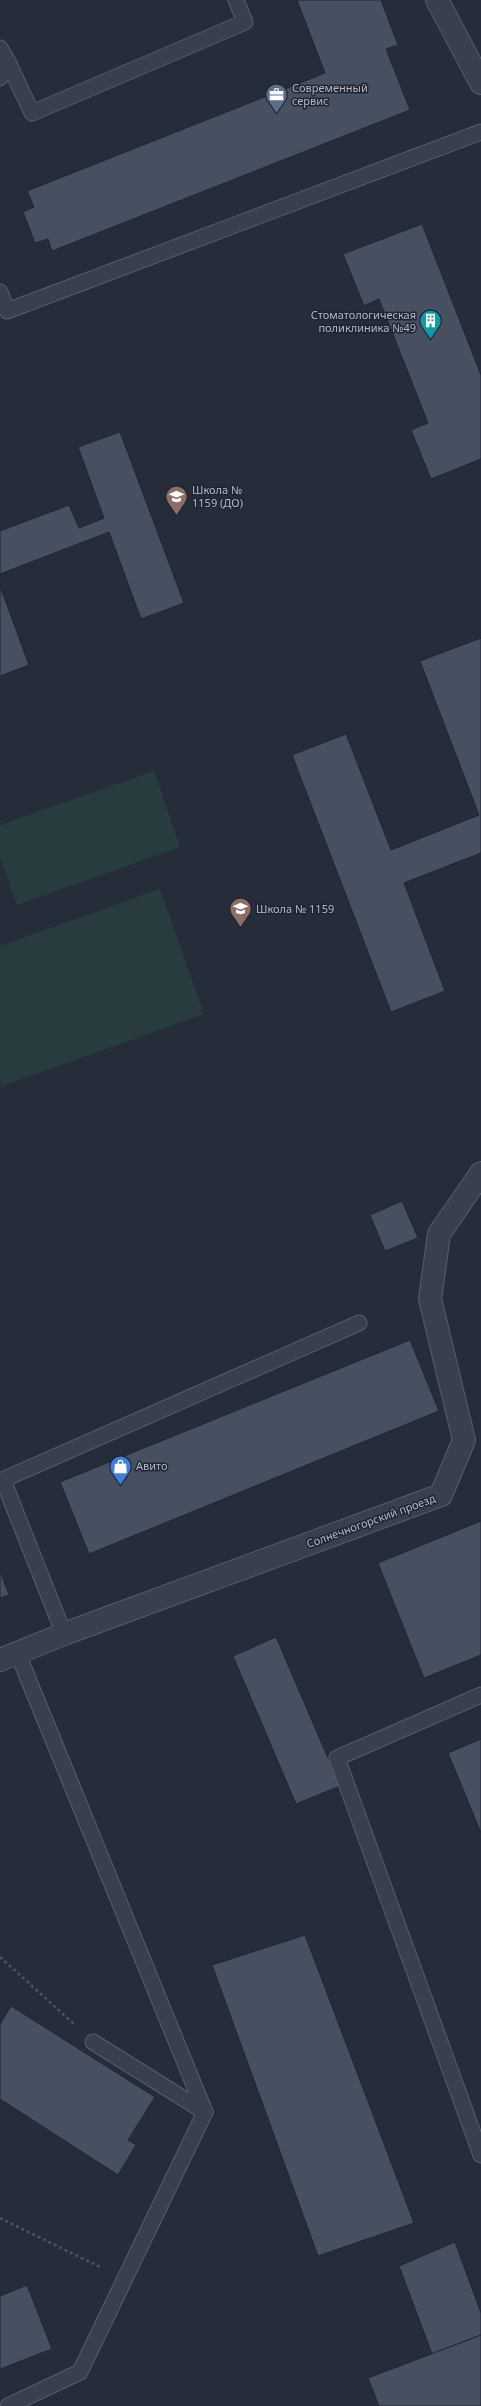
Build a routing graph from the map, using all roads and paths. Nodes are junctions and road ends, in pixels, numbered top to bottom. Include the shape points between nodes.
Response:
1 (236, 0) edge
2 (437, 0) edge
3 (0, 48) edge
4 (9, 64) junction
5 (0, 78) edge
6 (481, 83) edge
7 (481, 132) edge
8 (0, 292) edge
9 (481, 1173) edge
10 (359, 1323) dead end
11 (2, 1480) edge
12 (64, 1634) junction
13 (9, 1657) edge
14 (481, 1695) edge
15 (0, 1957) edge
16 (93, 2042) joint
17 (205, 2112) junction
18 (481, 2155) edge
19 (0, 2218) edge
20 (124, 2280) junction
21 (8, 2406) edge

1 - 4 lane via 245,22 32,112
2 - 6 street
3 - 4 lane
4 - 5 lane
7 - 8 lane via 7,311
9 - 12 street, Солнечногорский проезд via 439,1234 430,1299 464,1440 441,1495
10 - 11 lane
11 - 12 lane
12 - 13 street, Солнечногорский проезд
13 - 17 lane
14 - 18 lane via 337,1758
15 - 16 path
16 - 17 lane
17 - 20 lane
19 - 20 path
20 - 21 lane via 80,2372

